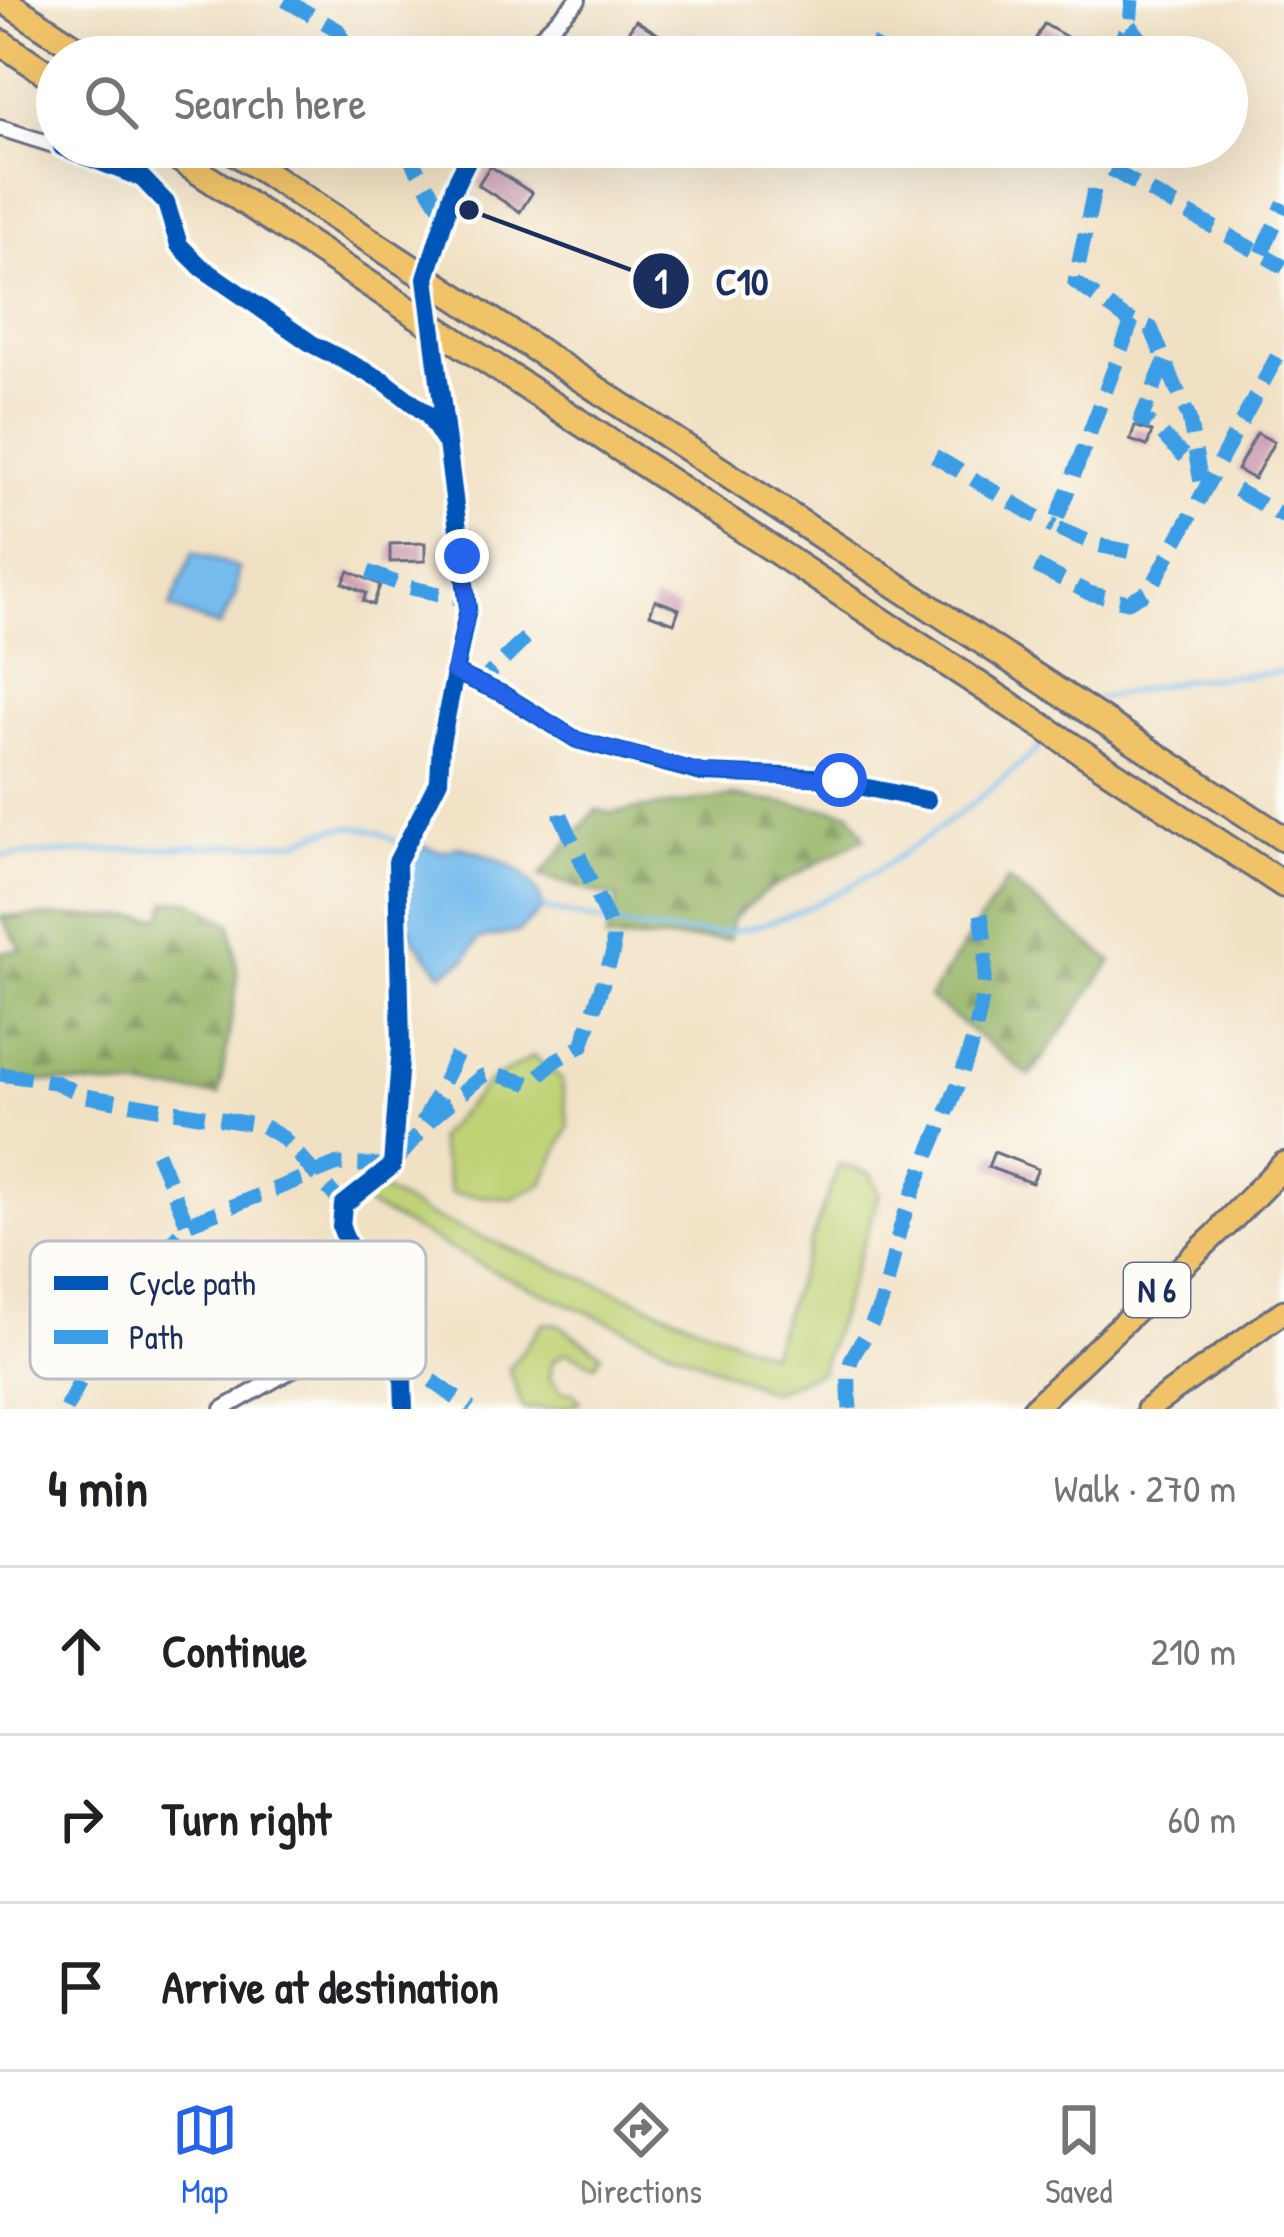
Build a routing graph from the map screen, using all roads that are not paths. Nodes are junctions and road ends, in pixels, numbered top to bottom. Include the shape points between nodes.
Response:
1 (3, 0) edge
2 (578, 0) edge
3 (58, 36) edge
4 (541, 36) edge
5 (0, 42) edge
6 (36, 66) edge
7 (0, 128) edge
8 (36, 139) edge
9 (116, 168) edge
10 (193, 168) edge
11 (259, 168) edge
12 (464, 168) edge
13 (426, 278) junction
14 (433, 323) junction
15 (444, 440) junction
16 (958, 627) junction
17 (932, 657) junction
18 (454, 672) junction
19 (927, 800) dead end
20 (1284, 822) edge
21 (1284, 839) edge
22 (1284, 885) edge
23 (1284, 904) edge
24 (1284, 1169) edge
25 (1225, 1226) joint
26 (347, 1241) edge
27 (1284, 1310) edge
28 (276, 1379) edge
29 (402, 1379) edge
30 (223, 1409) edge
31 (404, 1409) edge
32 (1033, 1409) edge
33 (1148, 1409) edge

1 - 3 highway
2 - 4 street
5 - 6 highway
7 - 8 street
9 - 15 street via 142,178 166,203 179,245 202,267 312,344 384,381
10 - 14 highway
11 - 13 highway
12 - 13 street
13 - 14 street
13 - 16 highway
14 - 15 street
14 - 17 highway
15 - 18 street via 468,608
16 - 20 highway
16 - 21 highway
17 - 22 highway
17 - 23 highway
18 - 19 street via 577,740 702,772 827,778
18 - 26 street via 439,780 397,862 401,1046 392,1166 343,1205
24 - 25 highway
25 - 32 main road, N 6
27 - 33 main road, N 6
28 - 30 street
29 - 31 street

